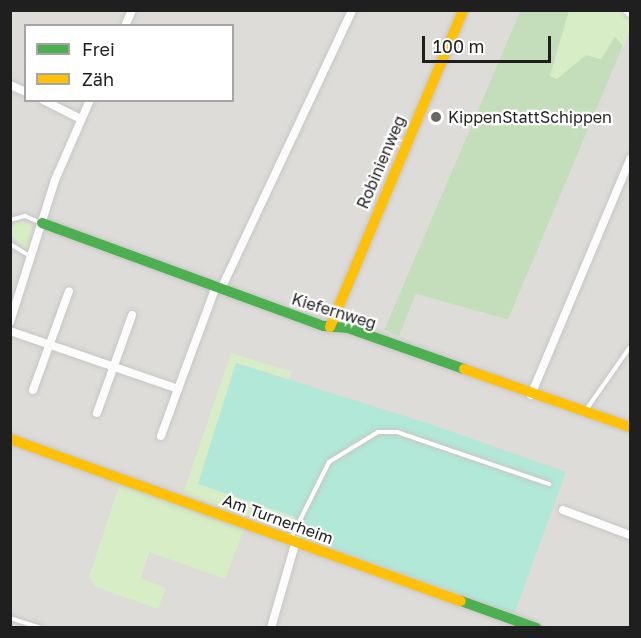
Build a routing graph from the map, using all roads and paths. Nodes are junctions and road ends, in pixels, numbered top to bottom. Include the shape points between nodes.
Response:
1 (132, 10) edge
2 (352, 10) edge
3 (463, 10) edge
4 (126, 24) edge
5 (10, 86) edge
6 (24, 92) edge
7 (47, 102) edge
8 (89, 102) edge
9 (81, 118) junction
10 (630, 159) edge
11 (10, 220) edge
12 (42, 223) junction
13 (10, 244) edge
14 (32, 257) junction
15 (219, 287) junction
16 (69, 291) dead end
17 (132, 315) dead end
18 (10, 322) edge
19 (330, 327) junction
20 (10, 331) edge
21 (50, 343) junction
22 (630, 347) edge
23 (114, 366) junction
24 (178, 389) junction
25 (33, 390) dead end
26 (531, 395) junction
27 (585, 411) junction
28 (97, 413) dead end
29 (630, 427) edge
30 (161, 436) dead end
31 (10, 439) edge
32 (549, 484) dead end
33 (563, 510) dead end
34 (630, 535) edge
35 (293, 540) junction
36 (10, 618) edge
37 (40, 627) edge
38 (271, 627) edge
39 (536, 627) edge

1 - 4 street
2 - 15 street
3 - 19 street, Robinienweg
5 - 6 street
7 - 9 street
8 - 9 street
9 - 12 street
10 - 26 street
11 - 12 lane via 25,216
12 - 14 street
12 - 15 street, Kiefernweg
13 - 14 lane
14 - 18 street
15 - 19 street, Kiefernweg
15 - 24 street
16 - 21 street
17 - 23 street
19 - 26 street, Kiefernweg via 348,328
20 - 21 street
21 - 23 street
21 - 25 street
22 - 27 lane
23 - 24 street
23 - 28 street
24 - 30 street
26 - 27 street, Kiefernweg
27 - 29 street, Kiefernweg
31 - 35 street, Am Turnerheim
32 - 35 lane via 397,432 378,432 329,462
33 - 34 street
35 - 38 street
35 - 39 street, Am Turnerheim
36 - 37 lane

